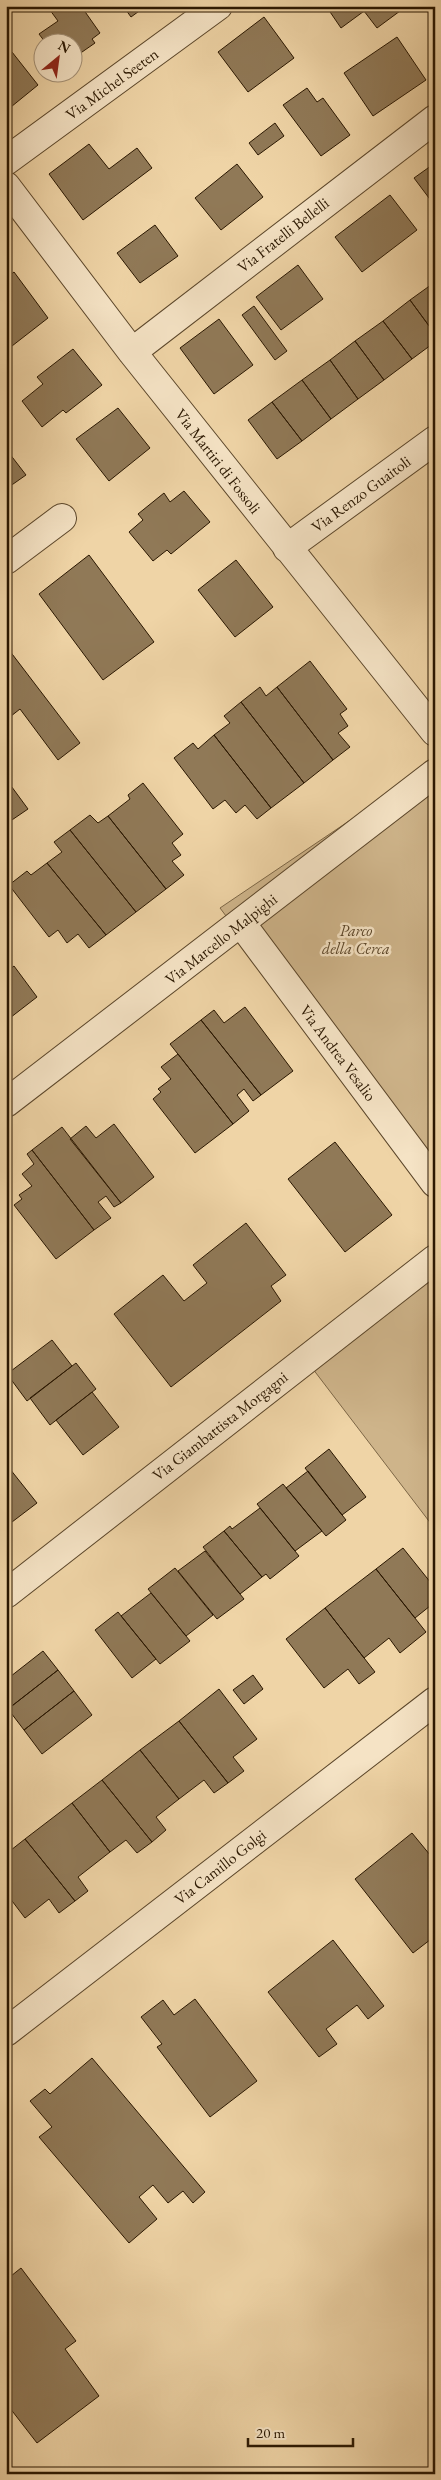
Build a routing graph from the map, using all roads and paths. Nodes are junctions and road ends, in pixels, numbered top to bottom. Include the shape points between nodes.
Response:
1 (218, 6) edge
2 (435, 119) edge
3 (6, 161) edge
4 (6, 186) edge
5 (132, 352) junction
6 (435, 440) edge
7 (62, 518) dead end
8 (287, 548) junction
9 (6, 560) edge
10 (435, 732) edge
11 (435, 773) edge
12 (241, 924) junction
13 (6, 1103) edge
14 (435, 1183) edge
15 (435, 1259) edge
16 (6, 1594) edge
17 (435, 1701) edge
18 (6, 2032) edge

1 - 3 street, Via Michel Seeten
2 - 5 street, Via Fratelli Bellelli
4 - 5 street, Via Martiri di Fossoli
5 - 8 street, Via Martiri di Fossoli
6 - 8 street, Via Renzo Guaitoli
7 - 9 street
8 - 10 street, Via Martiri di Fossoli
11 - 12 street, Via Marcello Malpighi
12 - 13 street, Via Marcello Malpighi
12 - 14 street, Via Andrea Vesalio
15 - 16 street, Via Giambattista Morgagni
17 - 18 street, Via Camillo Golgi

